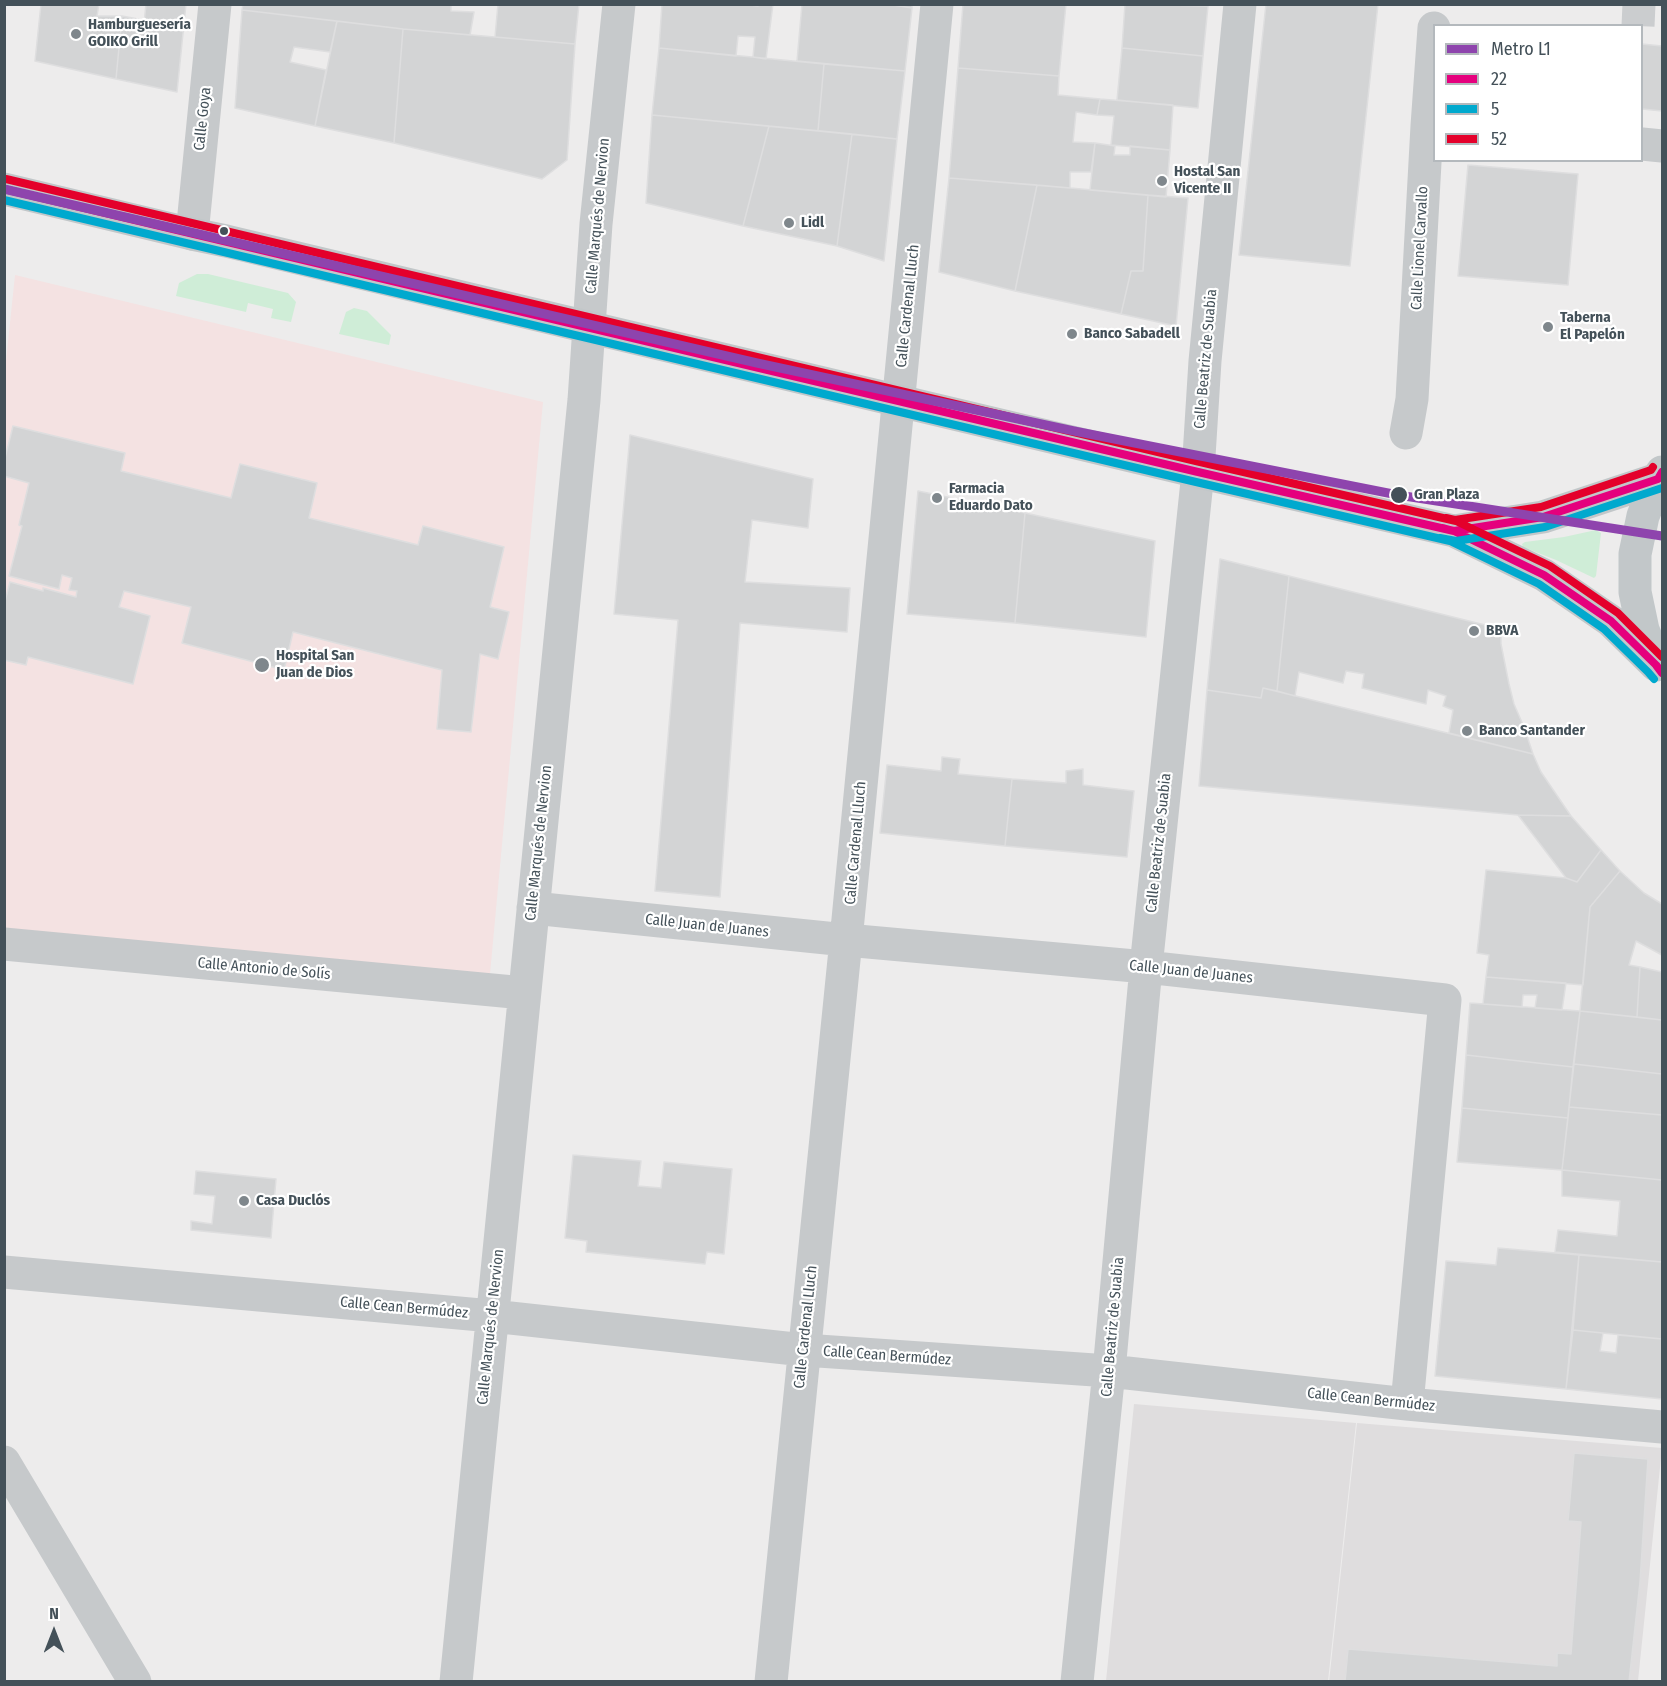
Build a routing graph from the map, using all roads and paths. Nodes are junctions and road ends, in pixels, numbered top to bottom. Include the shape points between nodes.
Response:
1 (215, 4) edge
2 (619, 4) edge
3 (937, 4) edge
4 (1240, 4) edge
5 (1436, 4) edge
6 (1435, 24) edge
7 (1433, 76) edge
8 (1431, 126) edge
9 (1643, 144) edge
10 (1662, 146) edge
11 (4, 189) edge
12 (192, 234) junction
13 (589, 327) junction
14 (898, 401) junction
15 (1406, 433) dead end
16 (1198, 472) junction
17 (1660, 476) edge
18 (1454, 531) junction
19 (1659, 669) edge
20 (533, 908) junction
21 (846, 940) junction
22 (4, 945) edge
23 (1146, 967) junction
24 (524, 993) junction
25 (4, 1272) edge
26 (492, 1316) junction
27 (804, 1350) junction
28 (1109, 1371) junction
29 (1407, 1404) junction
30 (1662, 1427) edge
31 (4, 1462) edge
32 (135, 1682) edge
33 (456, 1682) edge
34 (771, 1682) edge
35 (1077, 1682) edge

1 - 12 street, Calle Goya
2 - 13 street, Calle Marqués de Nervion
3 - 14 street, Calle Cardenal Lluch
4 - 16 street, Calle Beatriz de Suabia
5 - 6 street, Calle Lionel Carvallo
7 - 8 street, Calle Lionel Carvallo
8 - 15 street, Calle Lionel Carvallo via 1412,399
9 - 10 street
11 - 12 main road
12 - 13 main road
13 - 14 main road
13 - 20 street, Calle Marqués de Nervion
14 - 16 main road
14 - 21 street, Calle Cardenal Lluch
16 - 18 main road
16 - 23 street, Calle Beatriz de Suabia
17 - 18 main road via 1543,518
17 - 19 main road via 1643,516 1635,554 1635,592 1642,630
18 - 19 main road via 1544,575 1611,621
20 - 21 street, Calle Juan de Juanes
20 - 24 street, Calle Marqués de Nervion
21 - 23 street, Calle Juan de Juanes
21 - 27 street, Calle Cardenal Lluch
22 - 24 street, Calle Antonio de Solís
23 - 28 street, Calle Beatriz de Suabia
23 - 29 street, Calle Juan de Juanes via 1445,1000
24 - 26 street, Calle Marqués de Nervion
25 - 26 street, Calle Cean Bermúdez
26 - 27 street, Calle Cean Bermúdez
26 - 33 street, Calle Marqués de Nervion
27 - 28 street, Calle Cean Bermúdez
27 - 34 street, Calle Cardenal Lluch
28 - 29 street, Calle Cean Bermúdez
28 - 35 street, Calle Beatriz de Suabia
29 - 30 street, Calle Cean Bermúdez
31 - 32 street

